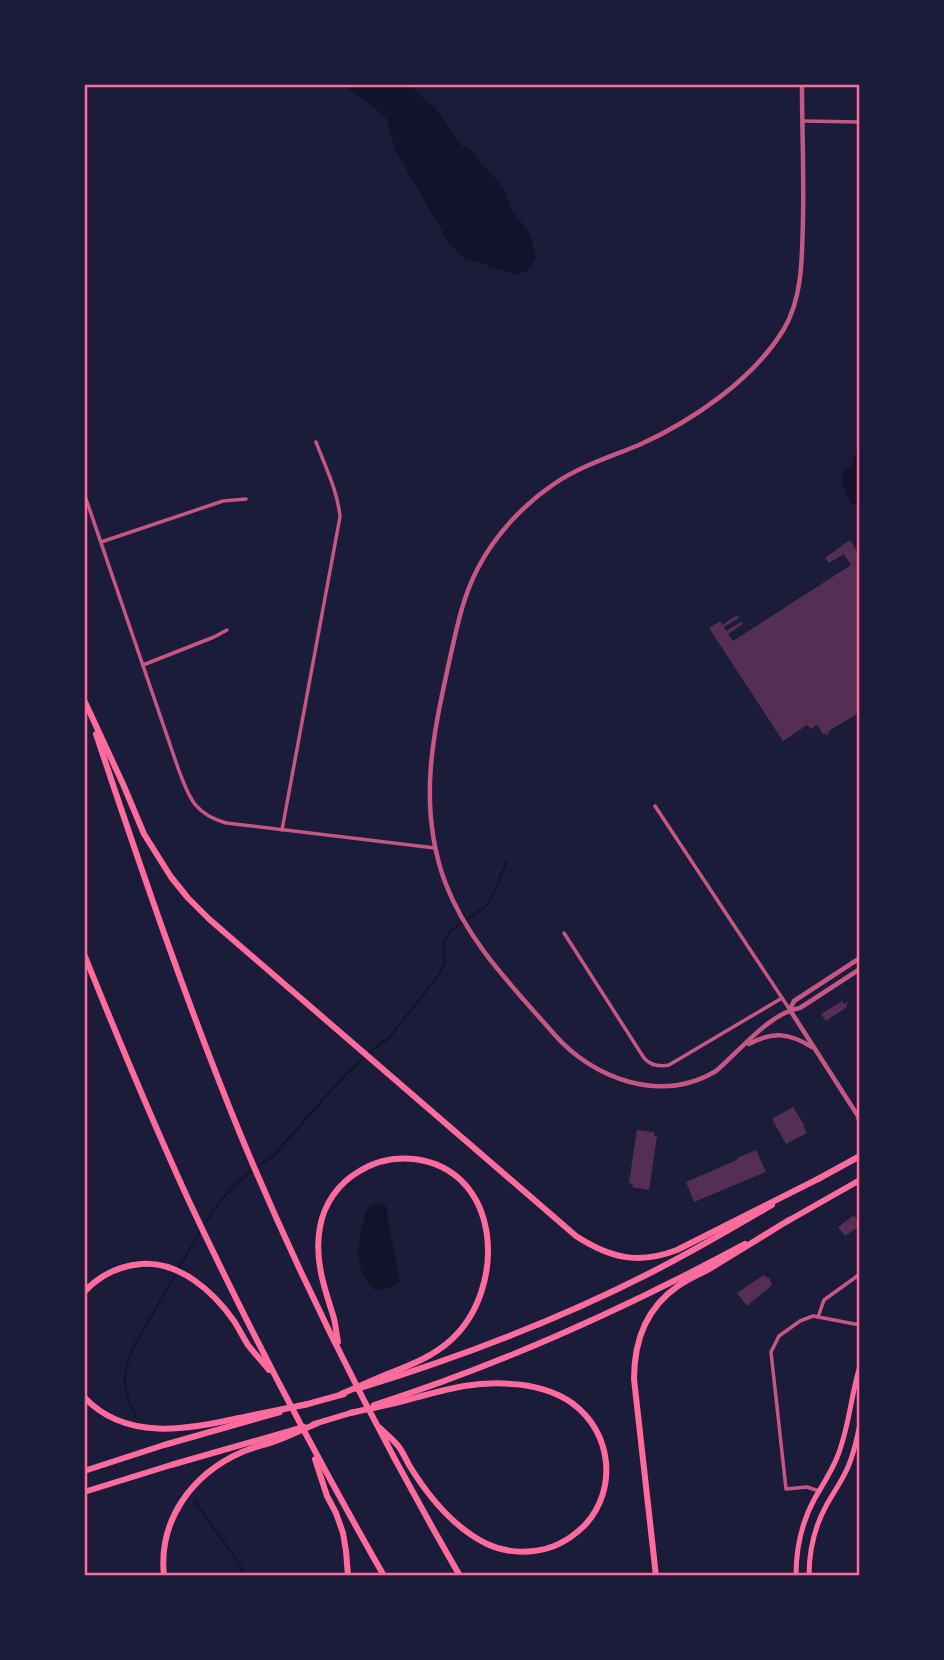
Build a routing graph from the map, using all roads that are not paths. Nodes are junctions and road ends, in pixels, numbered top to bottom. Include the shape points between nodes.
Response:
1 (802, 84) edge
2 (803, 121) junction
3 (860, 122) edge
4 (316, 442) dead end
5 (84, 493) edge
6 (246, 499) dead end
7 (101, 542) junction
8 (227, 630) dead end
9 (143, 665) junction
10 (84, 700) edge
11 (655, 806) dead end
12 (282, 830) junction
13 (435, 848) junction
14 (564, 933) dead end
15 (84, 954) edge
16 (860, 958) edge
17 (860, 970) edge
18 (782, 998) junction
19 (790, 1010) junction
20 (742, 1048) junction
21 (815, 1049) junction
22 (859, 1117) edge
23 (860, 1125) edge
24 (860, 1155) edge
25 (820, 1178) junction
26 (860, 1180) edge
27 (789, 1220) junction
28 (860, 1275) edge
29 (84, 1292) edge
30 (818, 1317) junction
31 (860, 1325) edge
32 (339, 1350) junction
33 (860, 1366) edge
34 (277, 1379) junction
35 (341, 1394) junction
36 (84, 1397) edge
37 (309, 1404) junction
38 (350, 1413) junction
39 (318, 1423) junction
40 (860, 1424) edge
41 (386, 1437) junction
42 (320, 1467) junction
43 (84, 1471) edge
44 (819, 1491) junction
45 (84, 1492) edge
46 (164, 1576) edge
47 (348, 1576) edge
48 (384, 1576) edge
49 (460, 1576) edge
50 (656, 1576) edge
51 (796, 1576) edge
52 (809, 1576) edge

1 - 2 street
2 - 3 street
2 - 13 street via 798,292 789,319 771,348 745,376 668,432 585,467 541,494 494,542 477,570 458,624 433,738 429,787
4 - 12 street via 340,517
5 - 7 street
6 - 7 street via 223,501
7 - 9 street
8 - 9 street
9 - 12 street via 193,804 226,823
10 - 25 highway via 149,844 188,898 576,1236 615,1256 650,1258 670,1253
10 - 32 highway via 179,975 241,1137
11 - 18 street
12 - 13 street
13 - 20 street via 452,898 483,950 568,1049 595,1069 636,1084 689,1083 707,1077
14 - 18 street via 644,1058 657,1066 669,1065
15 - 34 highway via 190,1201
16 - 19 street via 794,1002
17 - 19 street via 800,1009
18 - 19 street
19 - 20 street
19 - 21 street
20 - 21 street via 761,1037 777,1035
21 - 22 street
22 - 23 street
24 - 25 highway
25 - 35 highway via 683,1256 572,1310 462,1355
26 - 27 highway
27 - 38 highway via 561,1335
27 - 50 highway via 676,1287 658,1304 640,1334 634,1379
28 - 30 street via 826,1298
29 - 34 highway via 120,1268 168,1267 195,1282 225,1310
30 - 31 street
30 - 44 street via 800,1321 779,1336 771,1352 786,1489
32 - 35 highway via 318,1256 322,1216 332,1197 348,1179 378,1161 417,1160 451,1173 478,1205 487,1234 488,1264 476,1306 461,1330 433,1353
32 - 41 highway
33 - 44 main road via 839,1452
34 - 42 highway
35 - 37 highway
36 - 37 highway via 99,1411 155,1429 200,1427
37 - 43 highway
38 - 39 highway
38 - 41 highway via 462,1385 515,1384 545,1390 581,1410 594,1427 606,1458 605,1490 580,1531 559,1544 525,1552 501,1549 454,1521 416,1476 398,1445
39 - 45 highway
39 - 46 highway via 242,1452 196,1482 170,1525
40 - 52 main road via 847,1469 815,1531
41 - 49 highway
42 - 47 highway via 343,1533
42 - 48 highway
44 - 51 main road via 802,1528

